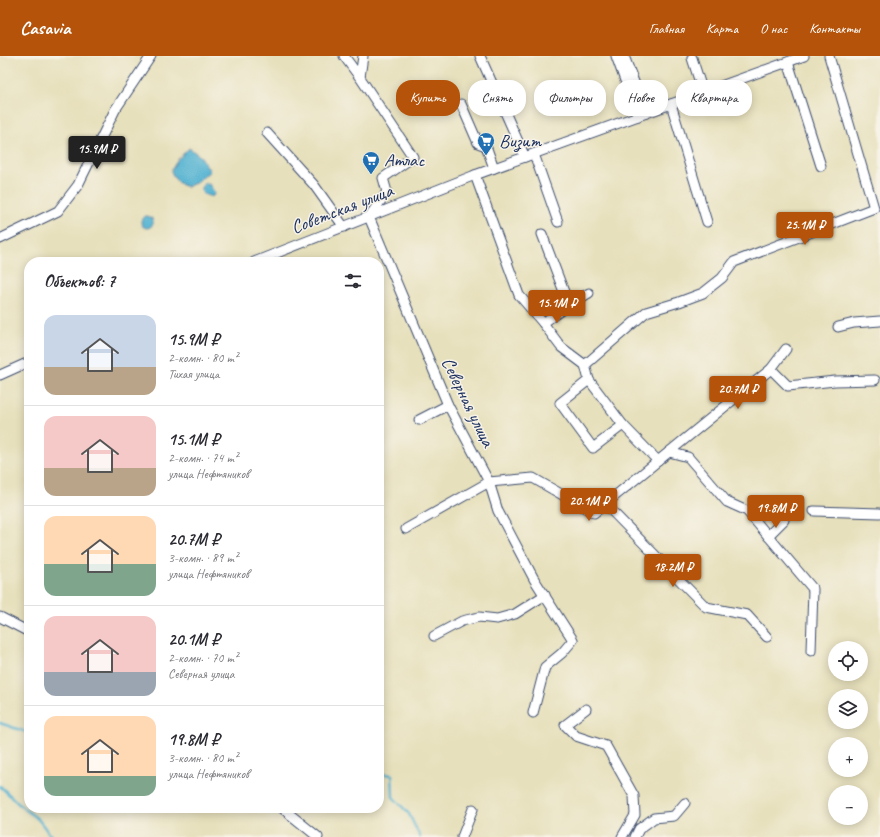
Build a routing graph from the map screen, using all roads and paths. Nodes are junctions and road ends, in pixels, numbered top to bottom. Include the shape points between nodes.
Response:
1 (151, 56) edge
2 (344, 56) edge
3 (363, 56) edge
4 (480, 56) edge
5 (616, 56) edge
6 (624, 56) edge
7 (804, 56) edge
8 (829, 56) edge
9 (692, 58) dead end
10 (788, 62) junction
11 (360, 77) junction
12 (627, 80) edge
13 (631, 80) edge
14 (699, 80) edge
15 (737, 80) edge
16 (676, 102) edge
17 (461, 104) dead end
18 (671, 104) junction
19 (668, 105) edge
20 (636, 116) edge
21 (267, 134) dead end
22 (529, 155) junction
23 (821, 166) dead end
24 (494, 168) junction
25 (475, 175) junction
26 (877, 212) edge
27 (370, 217) junction
28 (558, 222) dead end
29 (707, 222) dead end
30 (344, 227) junction
31 (542, 234) dead end
32 (0, 239) edge
33 (267, 257) edge
34 (589, 293) dead end
35 (569, 305) junction
36 (880, 321) edge
37 (542, 323) junction
38 (838, 327) dead end
39 (786, 348) dead end
40 (24, 364) edge
41 (585, 365) junction
42 (771, 369) junction
43 (0, 375) edge
44 (589, 380) junction
45 (875, 380) dead end
46 (448, 405) junction
47 (419, 420) dead end
48 (623, 425) junction
49 (669, 452) junction
50 (658, 462) junction
51 (489, 482) junction
52 (605, 504) junction
53 (814, 511) dead end
54 (880, 513) edge
55 (784, 520) dead end
56 (406, 529) dead end
57 (768, 536) junction
58 (545, 595) junction
59 (0, 617) edge
60 (24, 629) edge
61 (434, 636) dead end
62 (768, 637) dead end
63 (811, 651) dead end
64 (586, 709) dead end
65 (533, 712) dead end
66 (685, 803) dead end
67 (473, 808) dead end
68 (289, 813) edge
69 (318, 837) edge
70 (462, 837) edge
71 (622, 837) edge
72 (635, 837) edge

1 - 32 street via 115,110 78,185 58,211
2 - 11 street
3 - 11 street
4 - 22 street
5 - 12 street
6 - 13 street
7 - 10 street, Советская улица
8 - 26 street
9 - 14 street
10 - 15 street, Советская улица
10 - 23 street
11 - 27 street via 413,157 384,178 387,192
16 - 18 street, Советская улица
17 - 24 street via 478,143 486,146
18 - 19 street, Советская улица
18 - 29 street
20 - 22 street, Советская улица
21 - 30 street via 314,185
22 - 24 street, Советская улица
22 - 28 street
24 - 25 street, Советская улица
25 - 27 street, Советская улица
25 - 37 street via 519,295
26 - 41 street via 734,262 722,278 703,293 646,312
27 - 30 street, Советская улица
27 - 46 street, Северная улица
30 - 33 street, Советская улица
31 - 35 street
34 - 35 street
35 - 37 street
36 - 38 street via 854,322
37 - 41 street via 561,347
39 - 42 street
40 - 43 street
41 - 44 street
42 - 45 street via 788,386
42 - 49 street
44 - 48 street
44 - 48 street via 560,403 593,448
46 - 47 street
46 - 51 street, Северная улица
48 - 50 street
49 - 50 street
49 - 57 street via 688,457 728,502 747,511
50 - 52 street
51 - 52 street via 533,478 594,513
51 - 56 street
51 - 58 street, Северная улица via 498,511
52 - 62 street via 706,607 747,615
53 - 54 street
55 - 57 street
57 - 63 street via 813,588
58 - 61 street via 515,614 497,619 479,617 462,621
58 - 65 street, Северная улица via 573,640 545,667
59 - 60 street
64 - 71 street via 565,725 576,736 606,746 634,796 635,815
66 - 72 street via 674,816 654,818 639,829
67 - 70 street
68 - 69 street

